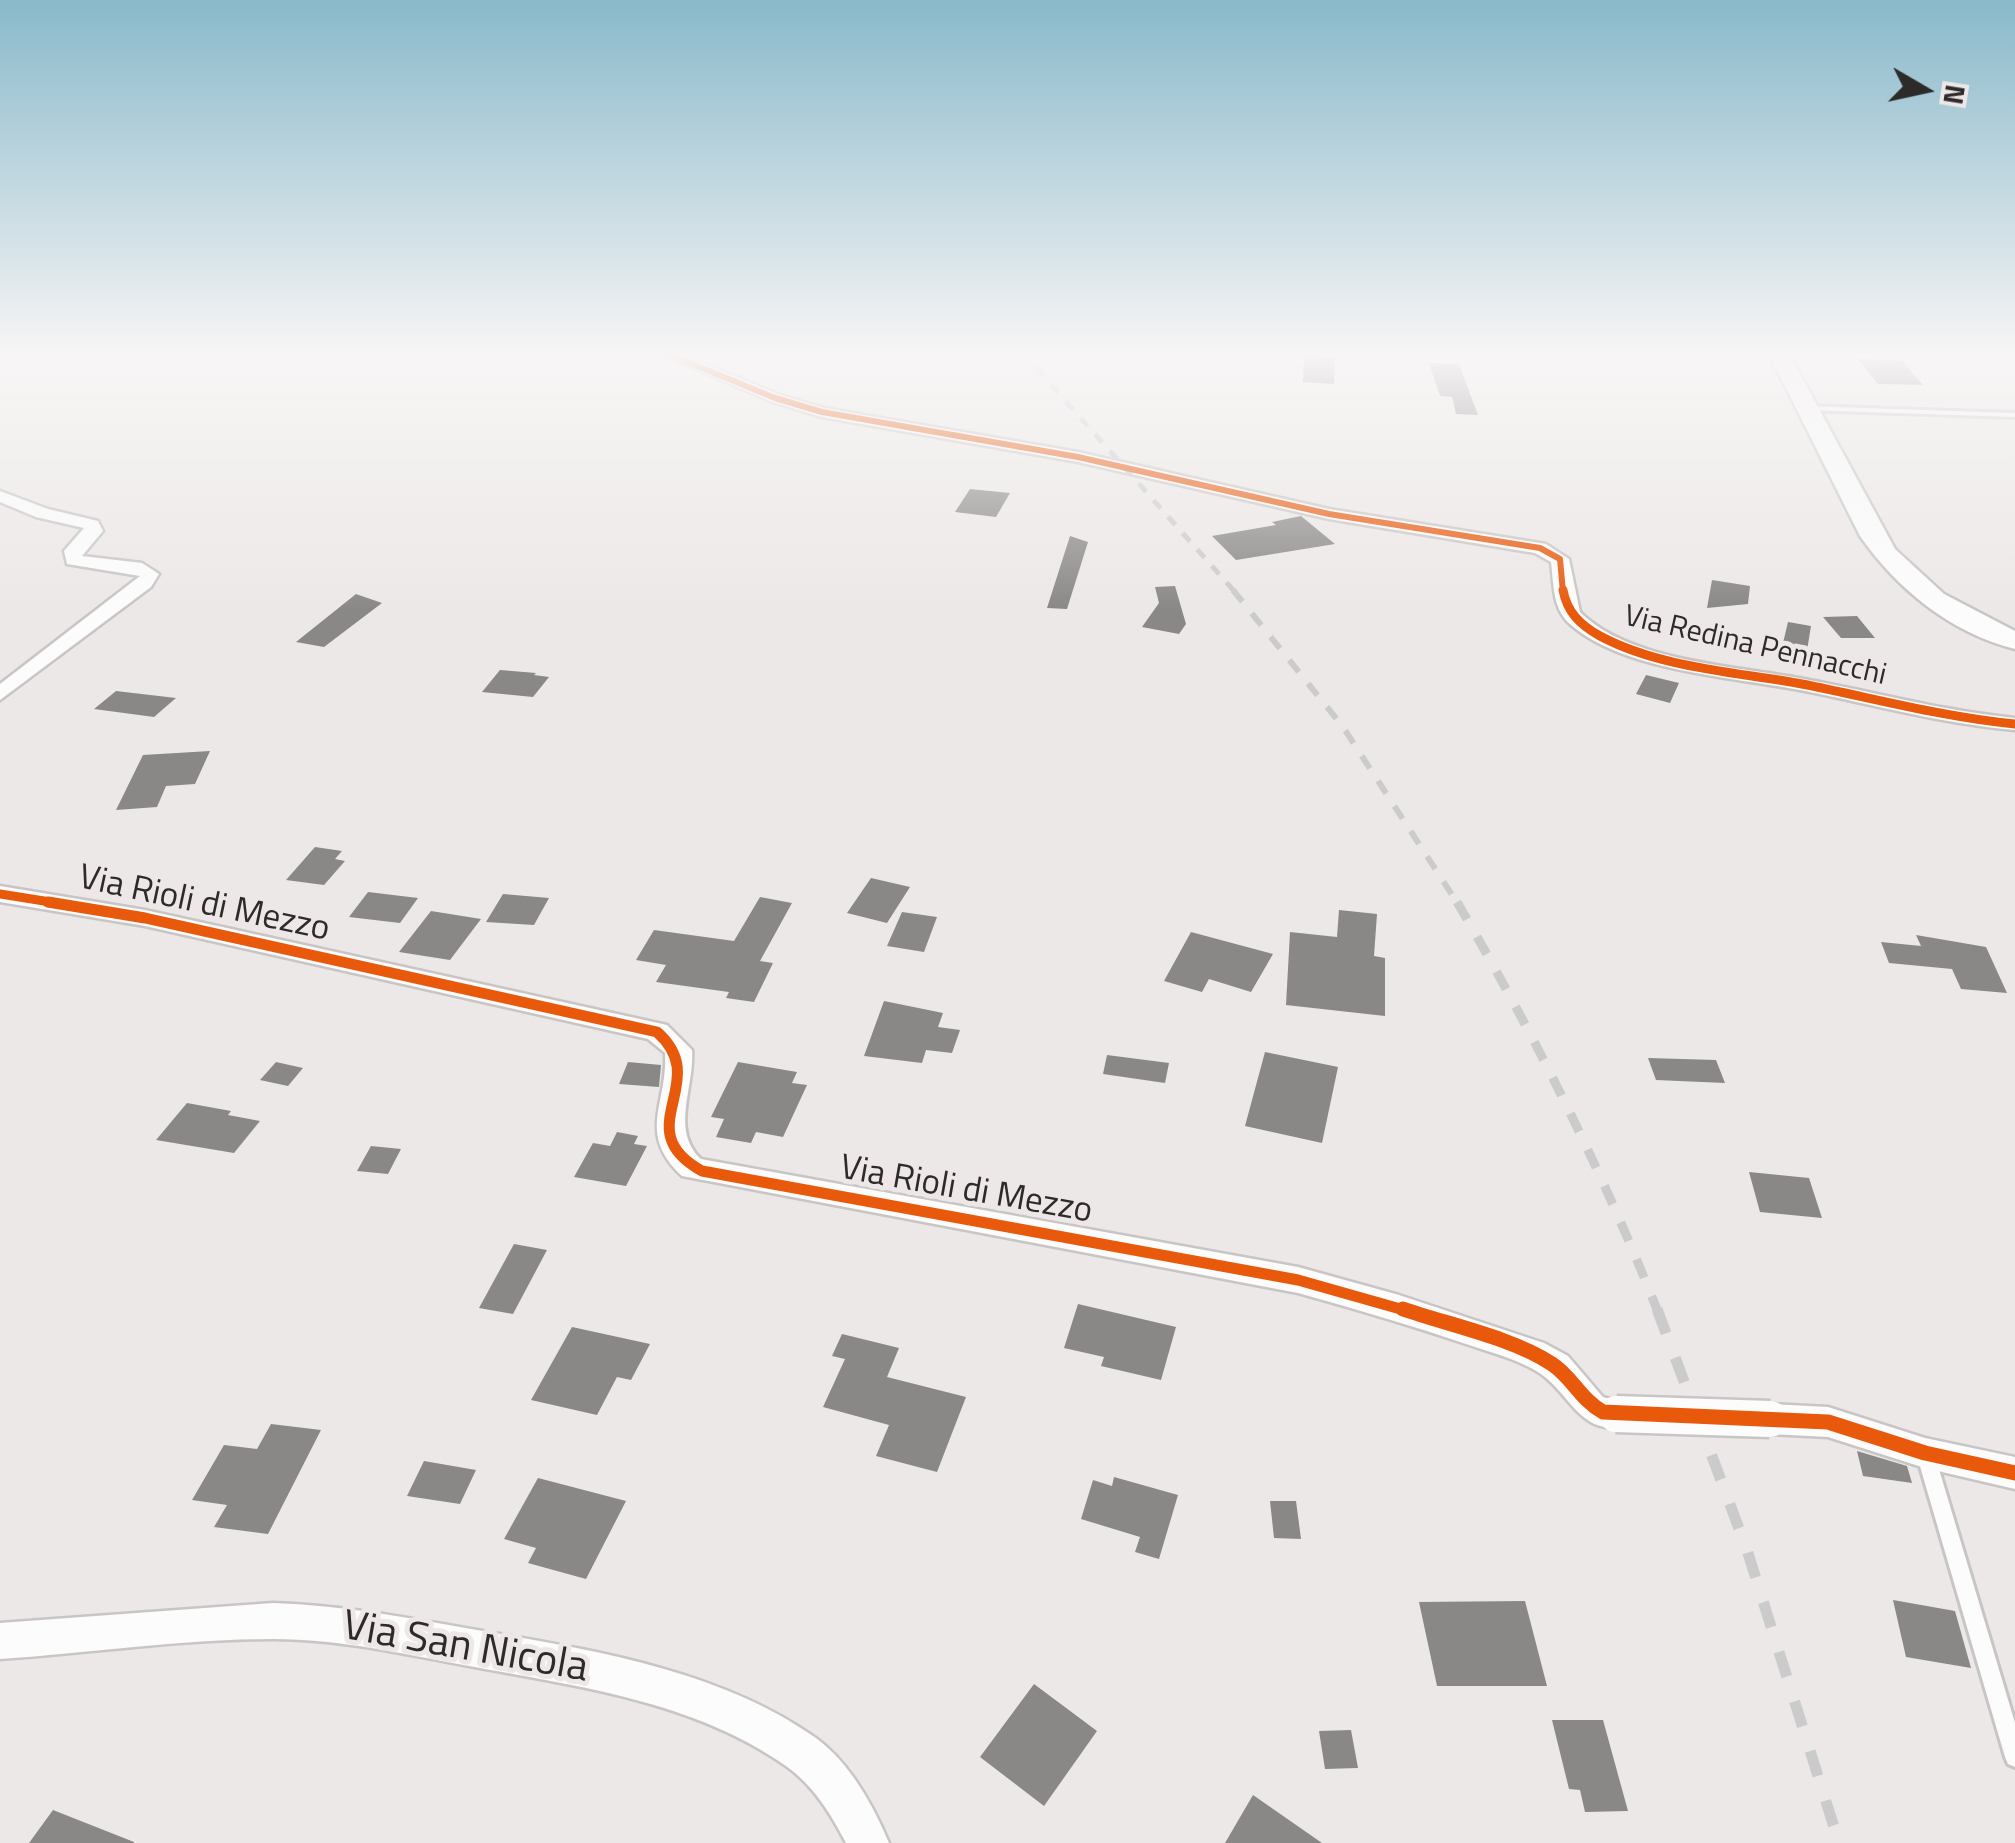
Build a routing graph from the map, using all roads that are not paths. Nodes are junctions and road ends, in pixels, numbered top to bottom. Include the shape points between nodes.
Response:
1 (970, 438) edge
2 (1822, 438) edge
3 (0, 496) edge
4 (2015, 641) edge
5 (0, 694) edge
6 (2015, 724) edge
7 (0, 894) edge
8 (1925, 1454) junction
9 (2015, 1473) edge
10 (0, 1641) edge
11 (2015, 1757) edge
12 (868, 1843) edge

1 - 6 street, Via Redina Pennacchi via 1329,514 1540,548 1560,559 1572,615 1611,641 1931,714
2 - 4 main road via 1897,568 1943,605
3 - 5 street via 92,525 94,532 73,551 73,560 150,574
7 - 8 street, Via Rioli di Mezzo, bridge via 155,920 657,1032 679,1057 668,1130 676,1155 692,1168 1345,1292 1532,1353 1556,1366 1593,1409 1828,1422
8 - 9 street, Via Rioli di Mezzo
8 - 11 lane
10 - 12 street, Via San Nicola via 294,1622 354,1626 593,1671 709,1707 803,1754 836,1790

